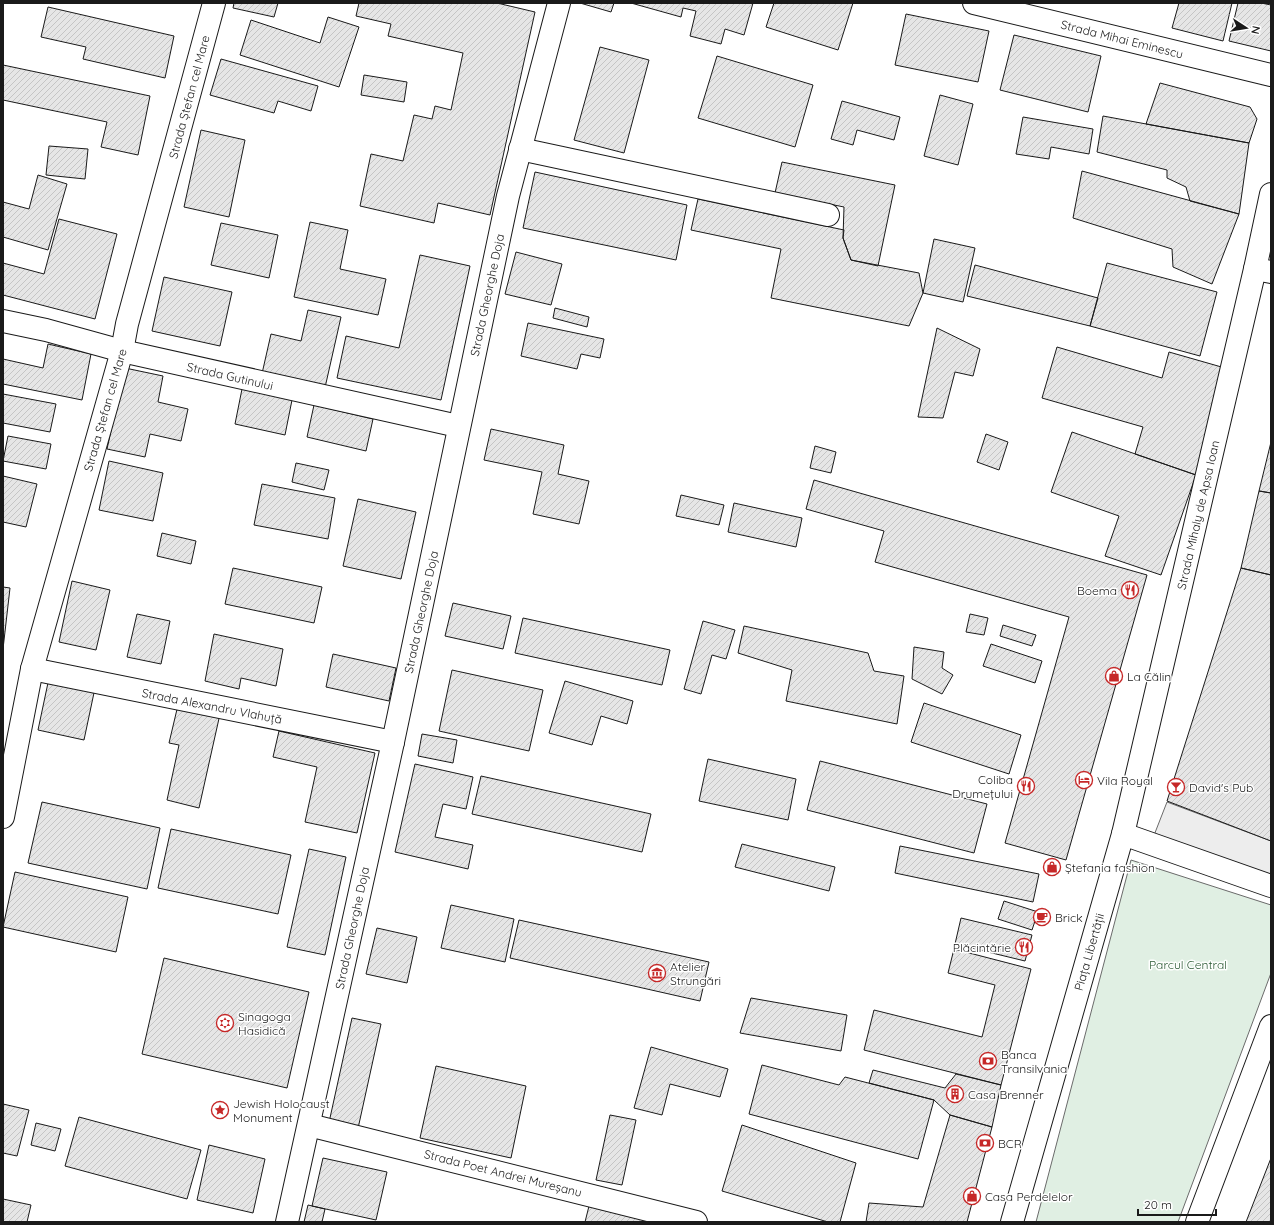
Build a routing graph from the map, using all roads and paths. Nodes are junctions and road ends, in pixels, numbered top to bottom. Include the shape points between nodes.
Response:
1 (214, 3) edge
2 (559, 3) edge
3 (974, 3) edge
4 (1006, 7) edge
5 (1271, 75) edge
6 (520, 148) junction
7 (1271, 194) edge
8 (828, 215) dead end
9 (1263, 271) edge
10 (3, 321) edge
11 (122, 352) junction
12 (458, 426) junction
13 (32, 669) junction
14 (393, 742) junction
15 (3, 817) edge
16 (1123, 834) junction
17 (1271, 886) edge
18 (1271, 1026) edge
19 (309, 1125) junction
20 (288, 1222) edge
21 (696, 1222) edge
22 (1012, 1222) edge
23 (1197, 1222) edge

1 - 11 main road, Strada Ștefan cel Mare via 127,324
2 - 6 main road, Strada Gheorghe Doja
3 - 4 main road, Strada Mihai Eminescu
4 - 5 main road, Strada Mihai Eminescu
6 - 8 main road
6 - 12 main road, Strada Gheorghe Doja
7 - 9 main road, Strada Mihaly de Apsa Ioan
9 - 16 main road, Strada Mihaly de Apsa Ioan
10 - 11 main road, Strada Gutinului via 46,330
11 - 12 main road, Strada Gutinului
11 - 13 main road, Strada Ștefan cel Mare
12 - 14 main road, Strada Gheorghe Doja
13 - 14 main road, Strada Alexandru Vlahuță
13 - 15 main road, Strada Ștefan cel Mare
14 - 19 main road, Strada Gheorghe Doja
16 - 17 main road
16 - 22 main road, Piața Libertății
18 - 23 main road
19 - 20 main road, Strada Gheorghe Doja
19 - 21 main road, Strada Poet Andrei Mureșanu

